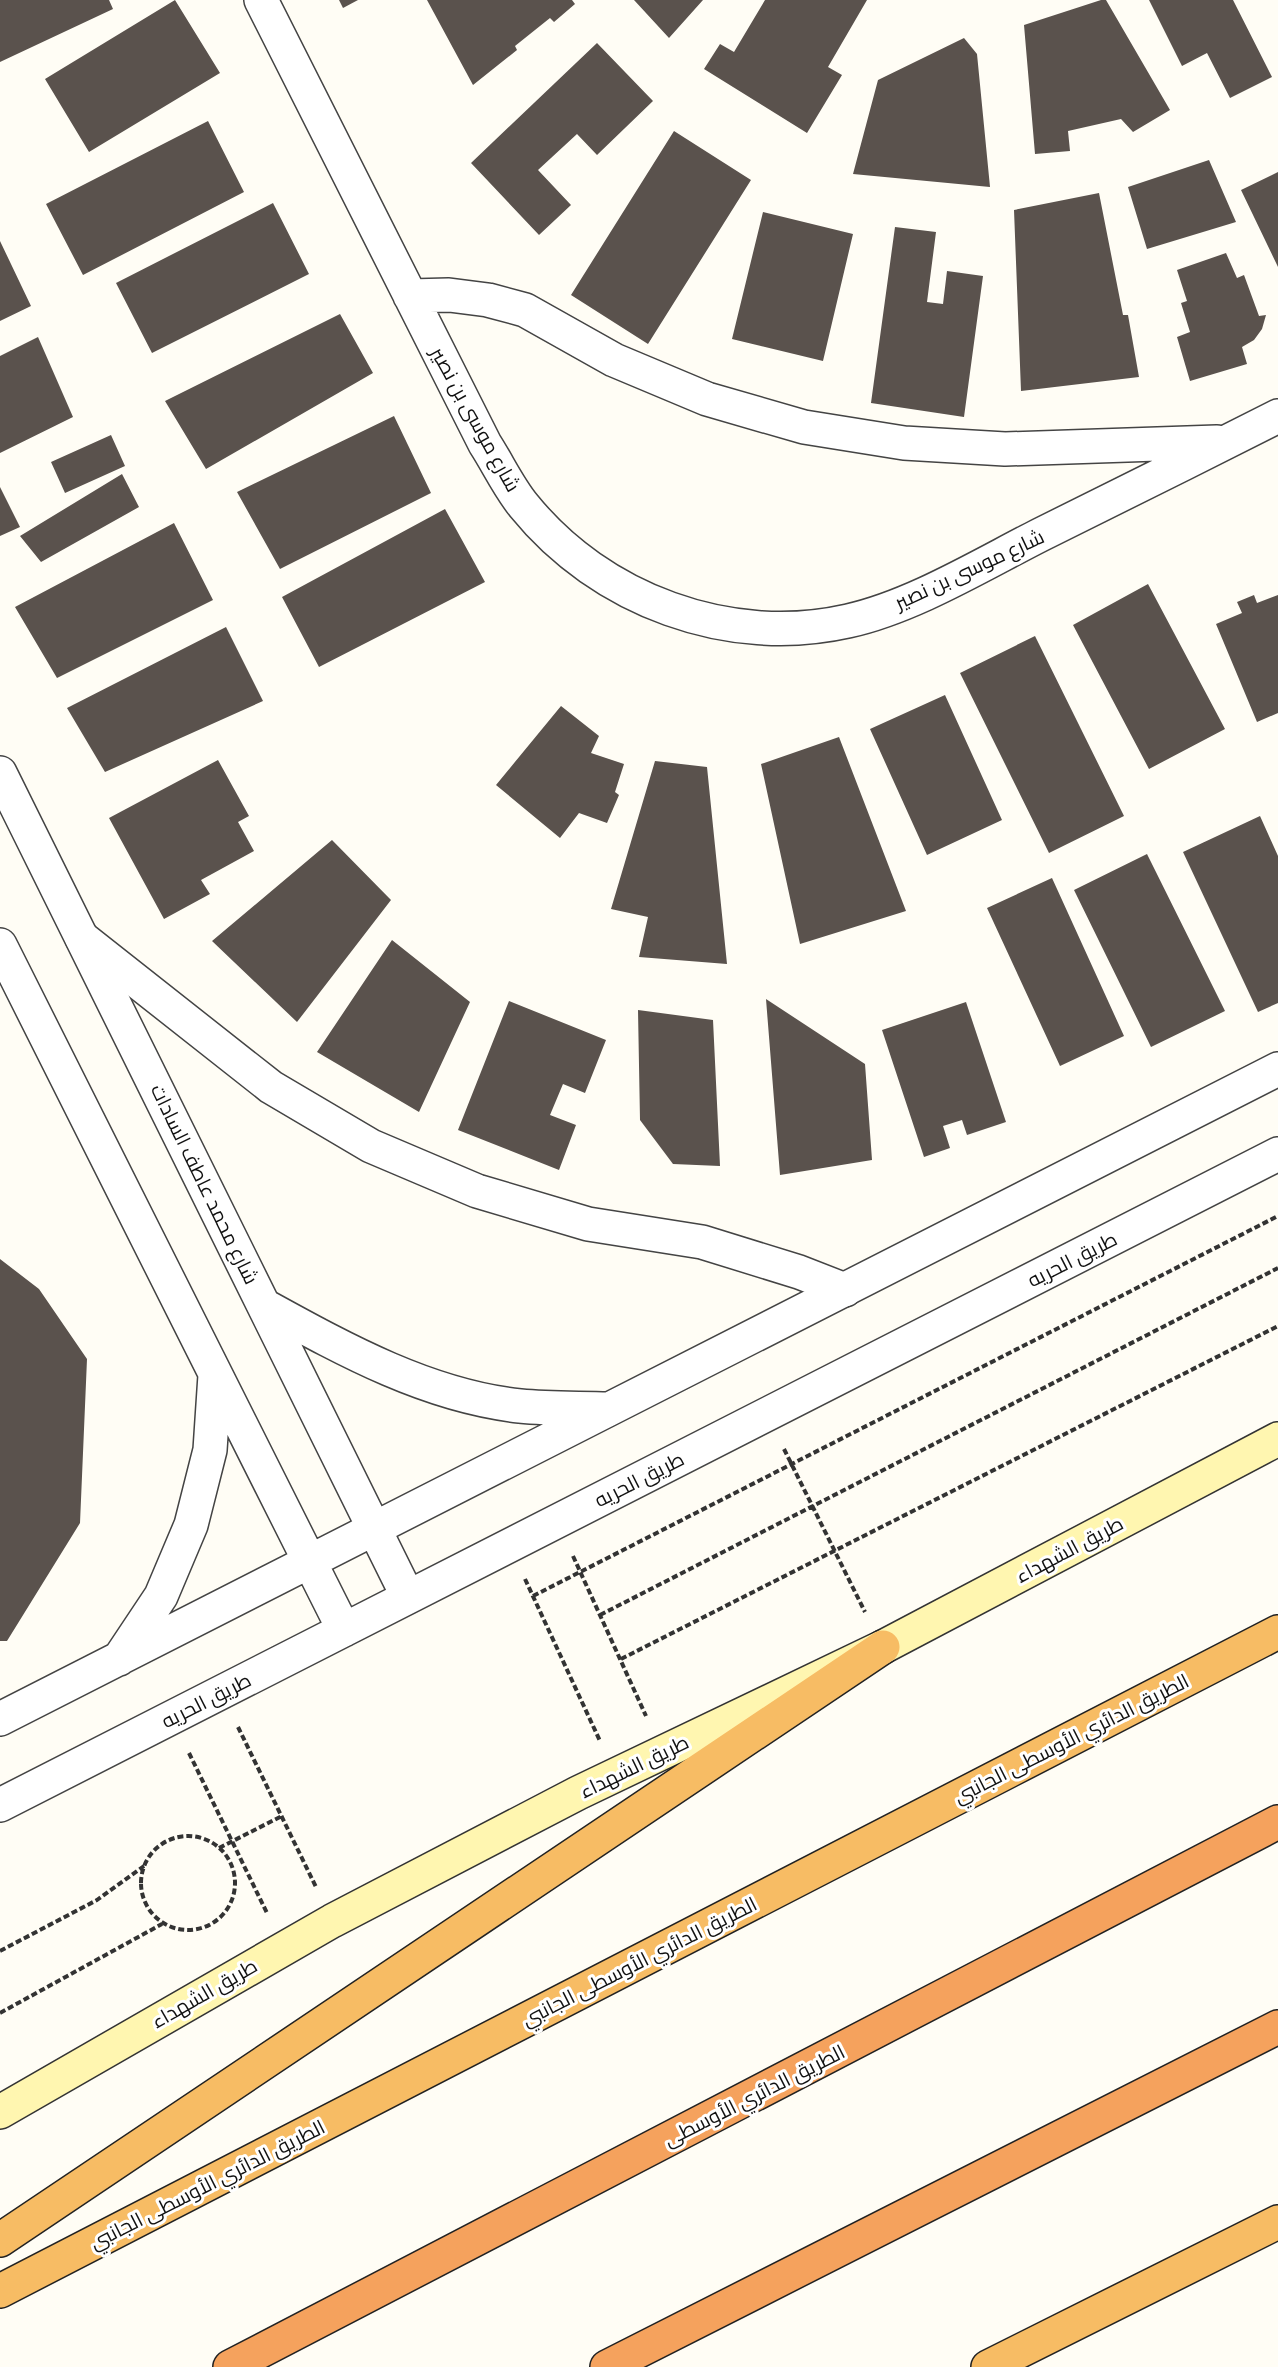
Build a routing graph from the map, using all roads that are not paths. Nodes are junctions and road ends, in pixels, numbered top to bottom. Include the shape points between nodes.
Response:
1 (261, 0) edge
2 (410, 296) junction
3 (1278, 416) edge
4 (1228, 442) junction
5 (0, 772) edge
6 (82, 938) junction
7 (0, 945) edge
8 (1278, 1069) edge
9 (1278, 1154) edge
10 (845, 1290) junction
11 (265, 1306) junction
12 (215, 1373) junction
13 (609, 1410) junction
14 (1278, 1439) edge
15 (376, 1529) junction
16 (310, 1562) junction
17 (408, 1597) junction
18 (344, 1630) junction
19 (1278, 1632) edge
20 (883, 1647) junction
21 (119, 1660) junction
22 (0, 1719) edge
23 (0, 1804) edge
24 (1278, 1822) edge
25 (1278, 2026) edge
26 (0, 2112) edge
27 (1278, 2222) edge
28 (0, 2240) edge
29 (0, 2291) edge
30 (1019, 2360) edge
31 (230, 2367) edge
32 (607, 2367) edge
33 (988, 2367) edge

1 - 2 street, شارع موسى بن نصير
2 - 4 street via 449,295 525,310 614,360 706,399 804,427 904,443 1005,449
2 - 4 street, شارع موسى بن نصير via 485,444 523,506 574,557 635,597 704,621 776,629 848,621 917,597
3 - 4 street, شارع موسى بن نصير
5 - 6 street, شارع محمد عاطف السادات
6 - 10 street via 271,1087 371,1146 477,1191 588,1224 702,1242
6 - 11 street, شارع محمد عاطف السادات
7 - 12 street
8 - 10 street
9 - 17 street, طريق الحريه
10 - 13 street
11 - 13 street via 348,1352 431,1386 519,1406
11 - 15 street, شارع محمد عاطف السادات
12 - 16 street
12 - 21 street via 210,1450 191,1525 161,1596
13 - 15 street
14 - 20 main road, طريق الشهداء
15 - 16 street
15 - 17 street, شارع محمد عاطف السادات
16 - 18 street
16 - 21 street
17 - 18 street, طريق الحريه
18 - 23 street, طريق الحريه
19 - 29 highway, الطريق الدائري الأوسطى الجانبي
20 - 26 main road, طريق الشهداء via 616,1775 332,1921
20 - 28 highway
21 - 22 street
24 - 31 highway, الطريق الدائري الأوسطى
25 - 32 highway
27 - 30 highway
30 - 33 highway

